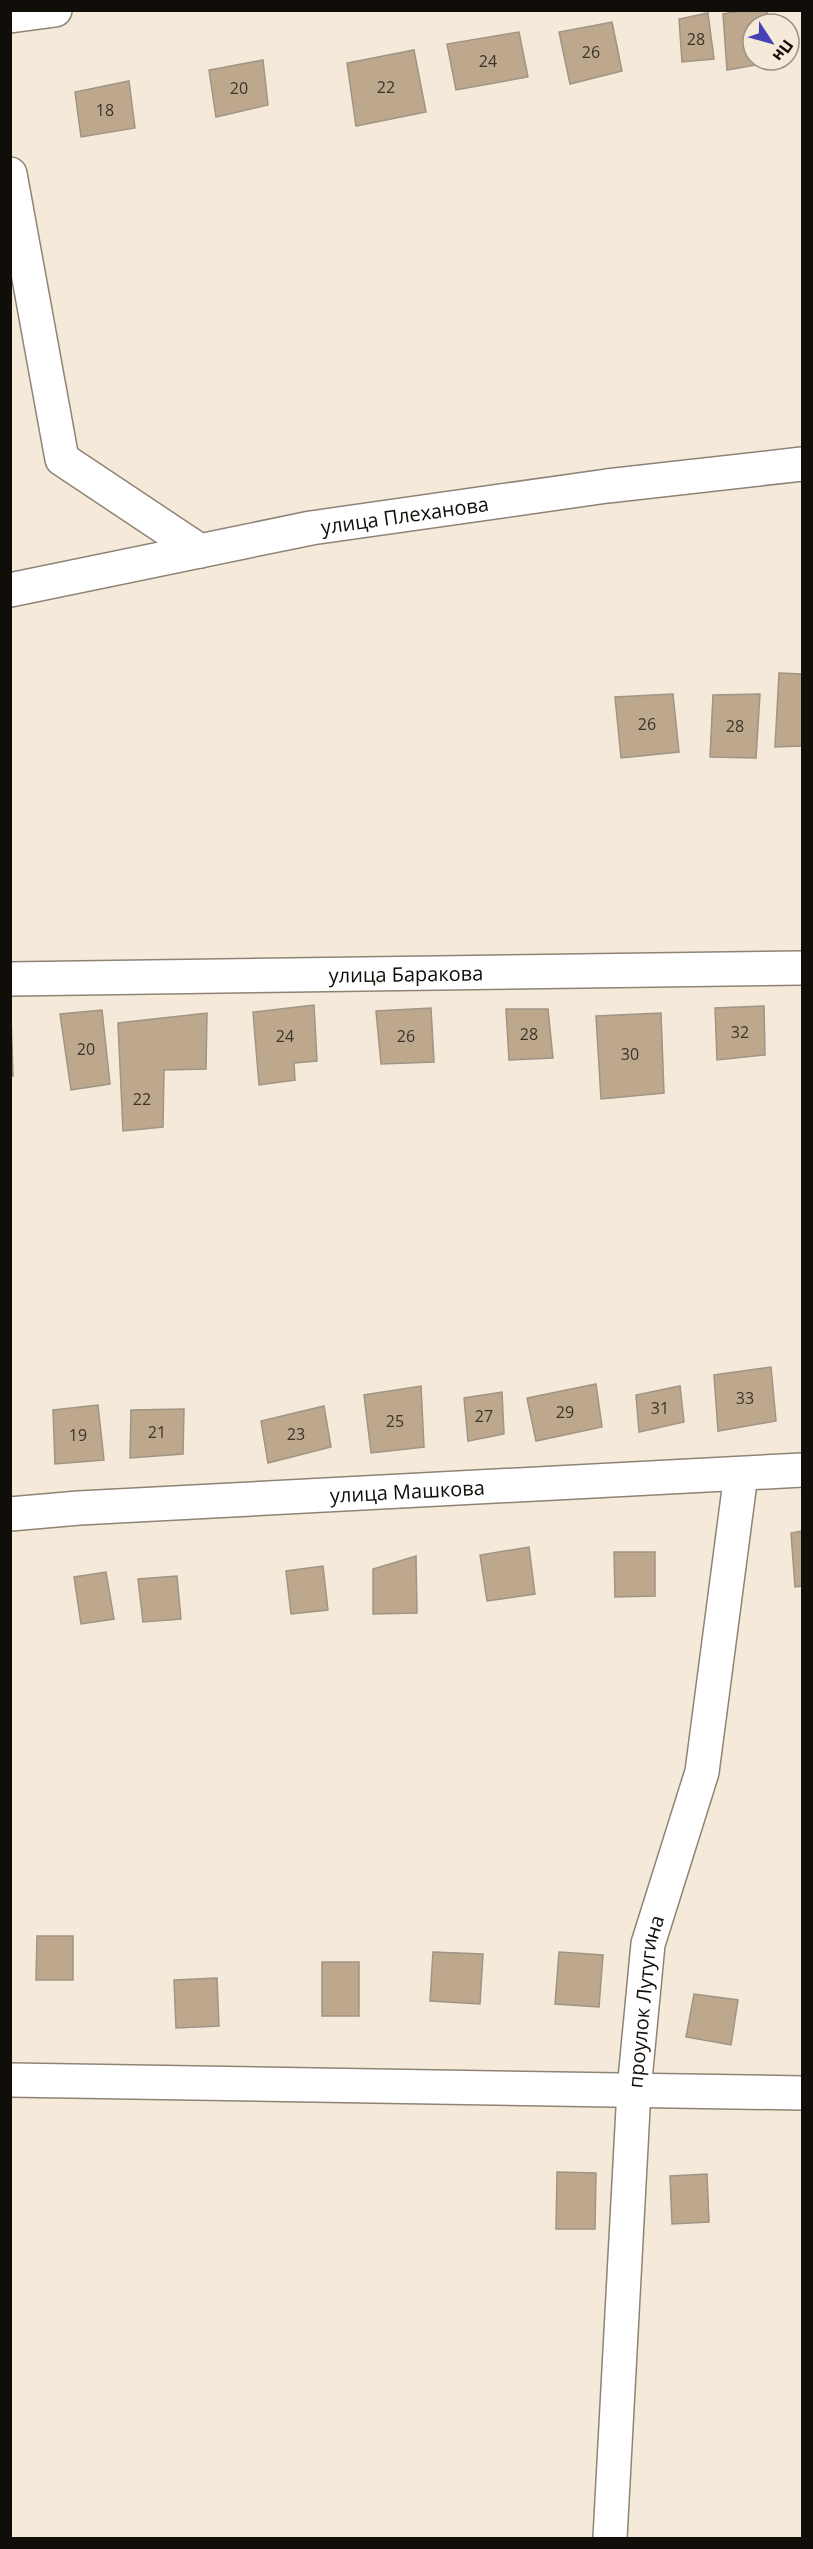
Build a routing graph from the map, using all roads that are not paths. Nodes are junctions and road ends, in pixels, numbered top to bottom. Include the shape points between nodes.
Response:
1 (55, 10) edge
2 (10, 16) edge
3 (10, 174) edge
4 (802, 464) edge
5 (200, 551) junction
6 (10, 590) edge
7 (802, 968) edge
8 (10, 979) edge
9 (802, 1470) edge
10 (741, 1474) junction
11 (10, 1514) edge
12 (10, 2080) edge
13 (634, 2090) junction
14 (802, 2093) edge
15 (610, 2538) edge

1 - 2 street
3 - 5 street via 62,459
4 - 5 street, улица Плеханова via 607,486 334,525
5 - 6 street, улица Плеханова
7 - 8 street, улица Баракова
9 - 10 street, улица Машкова
10 - 11 street, улица Машкова
10 - 13 street, проулок Лутугина via 702,1772 648,1944
12 - 13 street
13 - 14 street
13 - 15 street, проулок Лутугина

